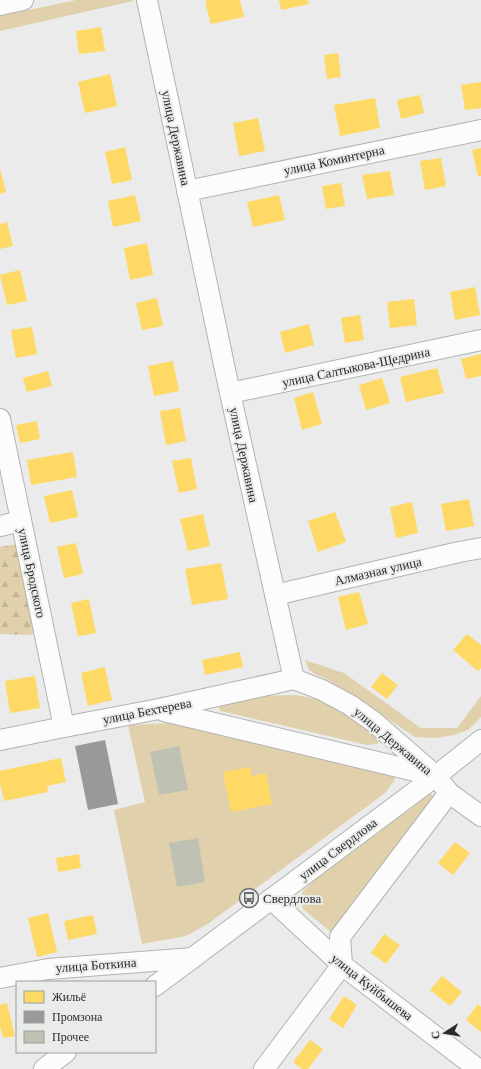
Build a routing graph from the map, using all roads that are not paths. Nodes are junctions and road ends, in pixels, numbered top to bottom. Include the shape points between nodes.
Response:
1 (24, 0) edge
2 (148, 0) edge
3 (0, 5) edge
4 (481, 130) edge
5 (187, 191) junction
6 (481, 340) edge
7 (230, 393) junction
8 (0, 419) edge
9 (21, 521) junction
10 (0, 526) edge
11 (481, 548) edge
12 (275, 595) junction
13 (294, 679) junction
14 (159, 710) junction
15 (64, 727) junction
16 (0, 740) edge
17 (481, 740) edge
18 (436, 776) junction
19 (449, 793) junction
20 (481, 816) edge
21 (271, 899) junction
22 (193, 958) junction
23 (342, 965) junction
24 (0, 978) edge
25 (156, 985) edge
26 (65, 1053) edge
27 (44, 1069) edge
28 (264, 1069) edge
29 (478, 1069) edge

1 - 3 street
2 - 5 street, улица Державина
4 - 5 street, улица Коминтерна
5 - 7 street, улица Державина
6 - 7 street, улица Салтыкова-Щедрина
7 - 12 street, улица Державина
8 - 9 street, улица Бродского
9 - 10 street
9 - 15 street, улица Бродского
11 - 12 street, Алмазная улица
12 - 13 street, улица Державина
13 - 14 street, улица Бехтерева
13 - 18 street, улица Державина via 350,705 374,722
14 - 15 street, улица Бехтерева
14 - 18 street
15 - 16 street, улица Бехтерева
17 - 18 street, улица Свердлова
18 - 19 street, улица Державина
18 - 21 street, улица Свердлова
19 - 20 street, улица Державина
19 - 23 street via 340,937
21 - 22 street, улица Свердлова
21 - 23 street, улица Куйбышева
22 - 24 street, улица Боткина via 48,969
22 - 25 street, улица Свердлова
23 - 28 street
23 - 29 street, улица Куйбышева
26 - 27 street

